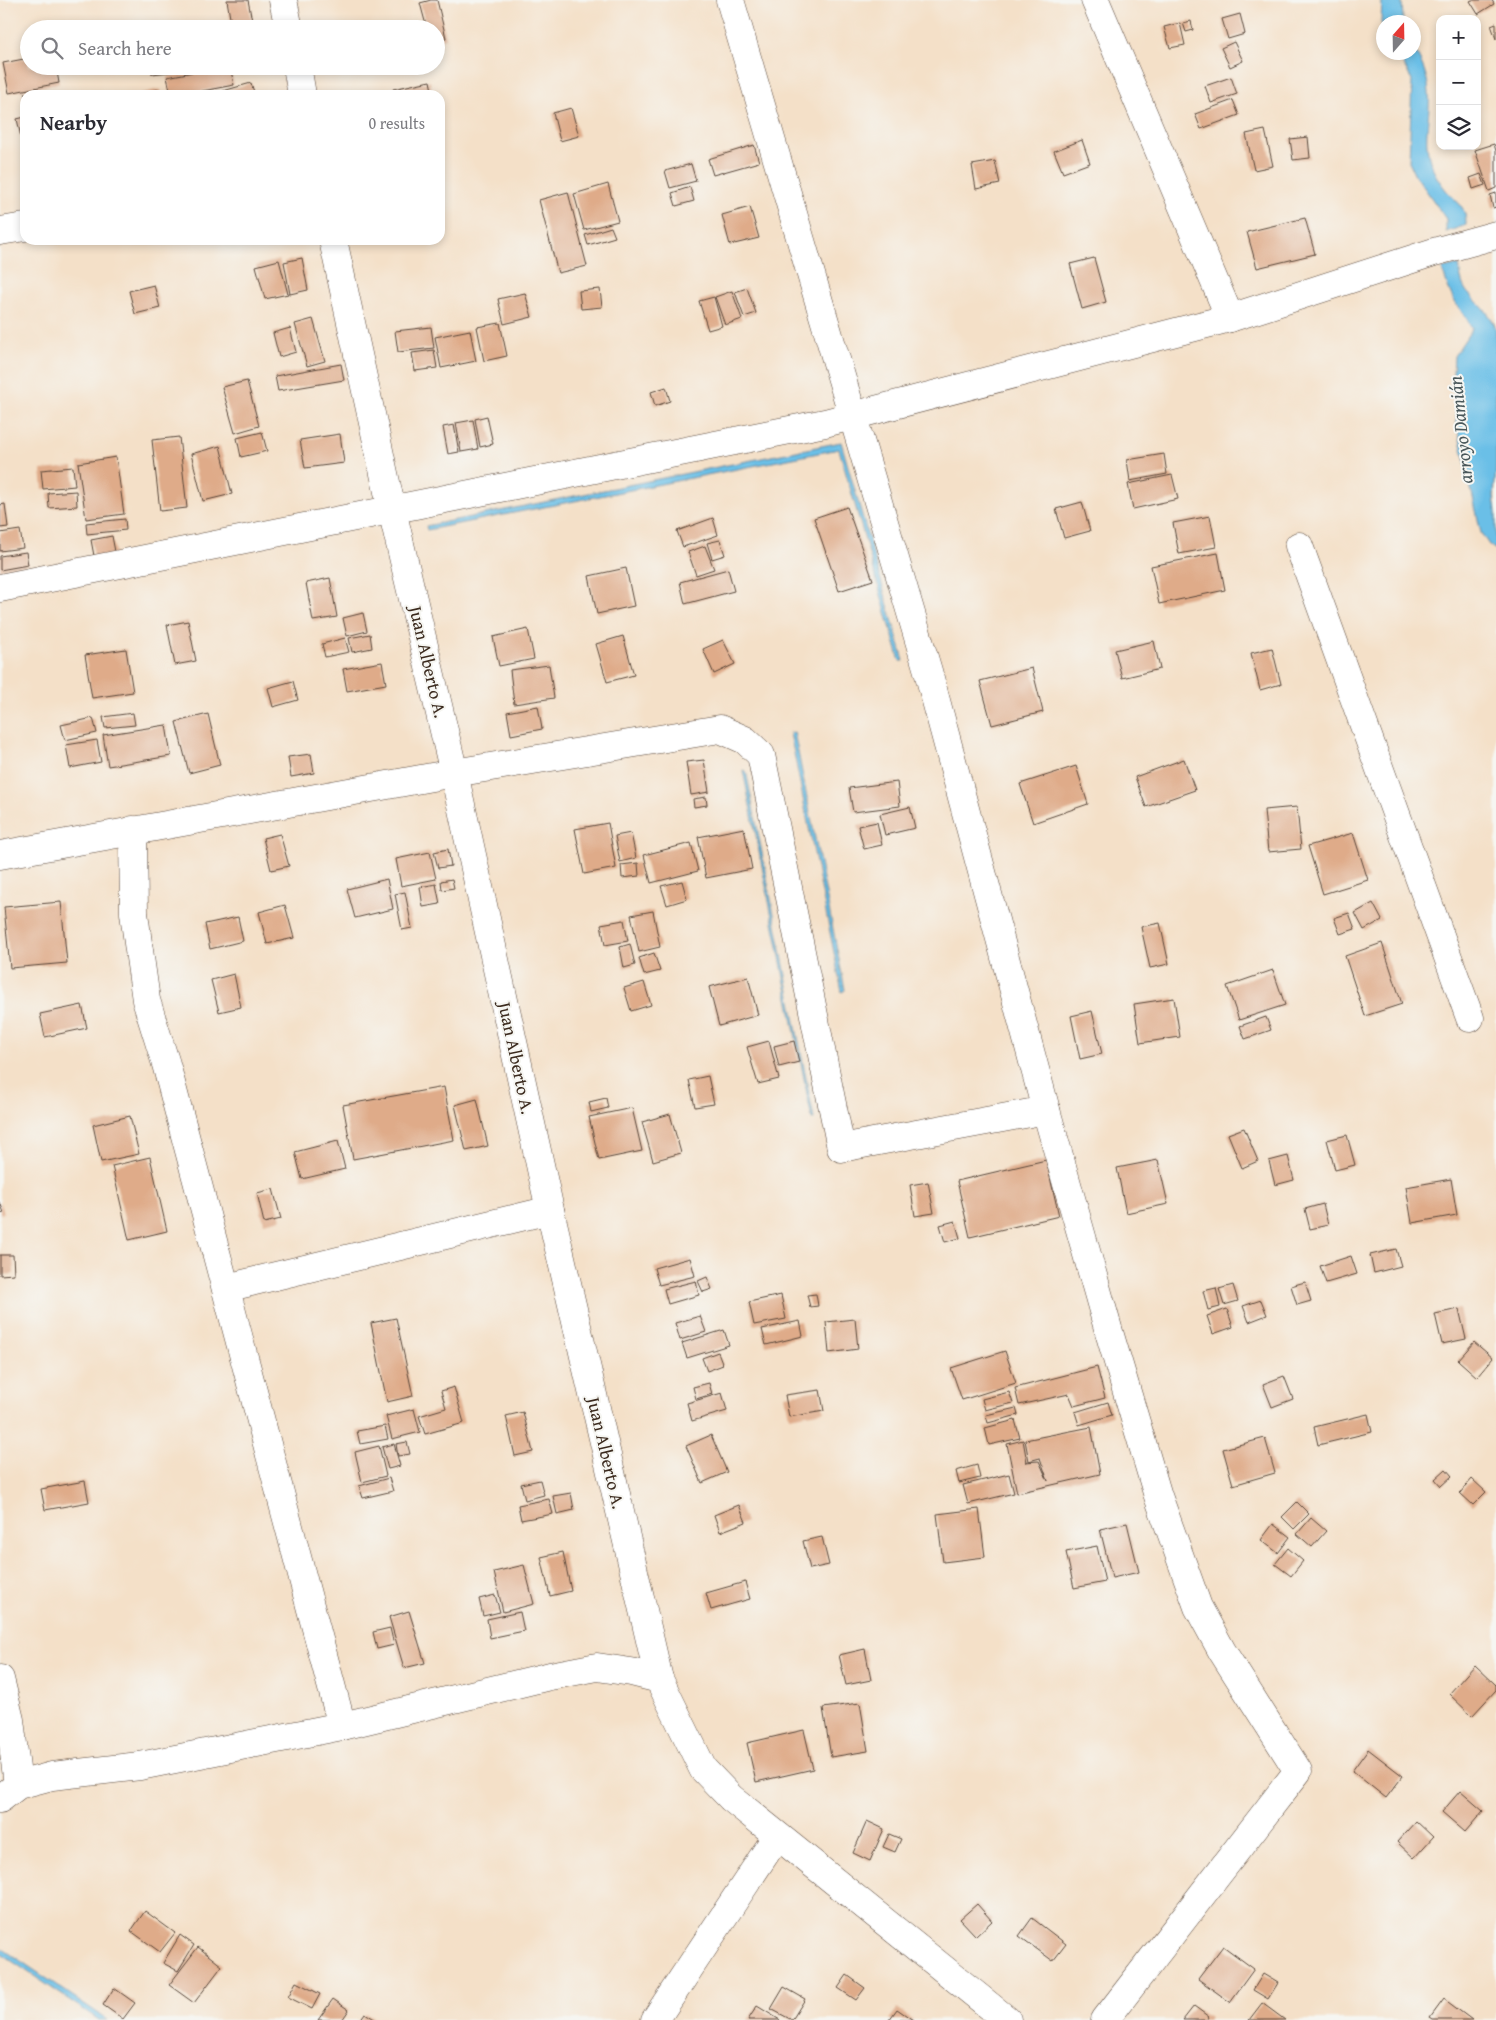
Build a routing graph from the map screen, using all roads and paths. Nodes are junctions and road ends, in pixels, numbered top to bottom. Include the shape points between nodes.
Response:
1 (283, 0) edge
2 (730, 0) edge
3 (1094, 0) edge
4 (287, 20) edge
5 (299, 75) edge
6 (301, 90) edge
7 (20, 228) edge
8 (0, 231) edge
9 (1491, 237) edge
10 (334, 245) edge
11 (1230, 318) junction
12 (853, 415) junction
13 (392, 510) junction
14 (1299, 546) dead end
15 (0, 588) edge
16 (454, 773) junction
17 (133, 830) junction
18 (0, 856) edge
19 (1470, 1018) dead end
20 (1046, 1110) junction
21 (550, 1210) junction
22 (226, 1288) junction
23 (0, 1679) edge
24 (659, 1680) junction
25 (342, 1726) junction
26 (9, 1792) edge
27 (778, 1836) junction
28 (656, 2020) edge
29 (1007, 2020) edge
30 (1105, 2020) edge

1 - 4 street
2 - 12 street
3 - 11 street
5 - 6 street
7 - 8 street
9 - 11 street via 1434,252
10 - 13 street, Juan Alberto A.
11 - 12 street
12 - 13 street
12 - 20 street via 928,671
13 - 15 street
13 - 16 street, Juan Alberto A.
14 - 19 street
16 - 17 street
16 - 20 street via 720,729 745,740 761,755 841,1148
16 - 21 street, Juan Alberto A.
17 - 18 street
17 - 22 street via 134,913 146,1000
20 - 30 street via 1158,1496 1198,1606 1222,1651 1298,1771
21 - 22 street
21 - 24 street, Juan Alberto A.
22 - 25 street
23 - 26 street via 10,1720
24 - 25 street via 596,1667
24 - 27 street, Juan Alberto A. via 703,1769
25 - 26 street via 140,1766 52,1776
27 - 28 street
27 - 29 street, Juan Alberto A.

